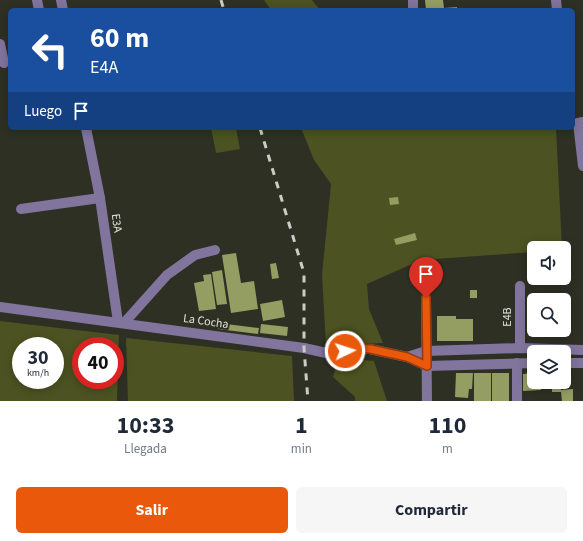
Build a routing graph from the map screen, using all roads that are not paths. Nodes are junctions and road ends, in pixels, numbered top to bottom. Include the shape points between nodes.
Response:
1 (0, 44) edge
2 (5, 63) edge
3 (583, 122) edge
4 (86, 130) edge
5 (583, 166) edge
6 (100, 198) junction
7 (21, 209) dead end
8 (215, 250) dead end
9 (520, 286) dead end
10 (426, 298) dead end
11 (0, 307) edge
12 (121, 322) junction
13 (520, 348) junction
14 (583, 350) edge
15 (426, 351) junction
16 (407, 357) junction
17 (517, 363) junction
18 (527, 363) edge
19 (571, 363) edge
20 (583, 363) edge
21 (427, 366) junction
22 (426, 401) edge
23 (517, 401) edge

1 - 2 street
3 - 5 street via 578,123
4 - 6 street, E3A
6 - 7 street
6 - 12 street, E3A
8 - 12 street via 195,255 167,275
9 - 13 street, E4B
10 - 15 street
11 - 12 street, La Cocha
12 - 16 street, La Cocha via 326,353 354,348
13 - 14 street, La Cocha
13 - 15 street, La Cocha
15 - 16 street, La Cocha
15 - 21 street
16 - 21 street, La Cocha
17 - 18 street, La Cocha
17 - 21 street, La Cocha
17 - 23 street
19 - 20 street
21 - 22 street

